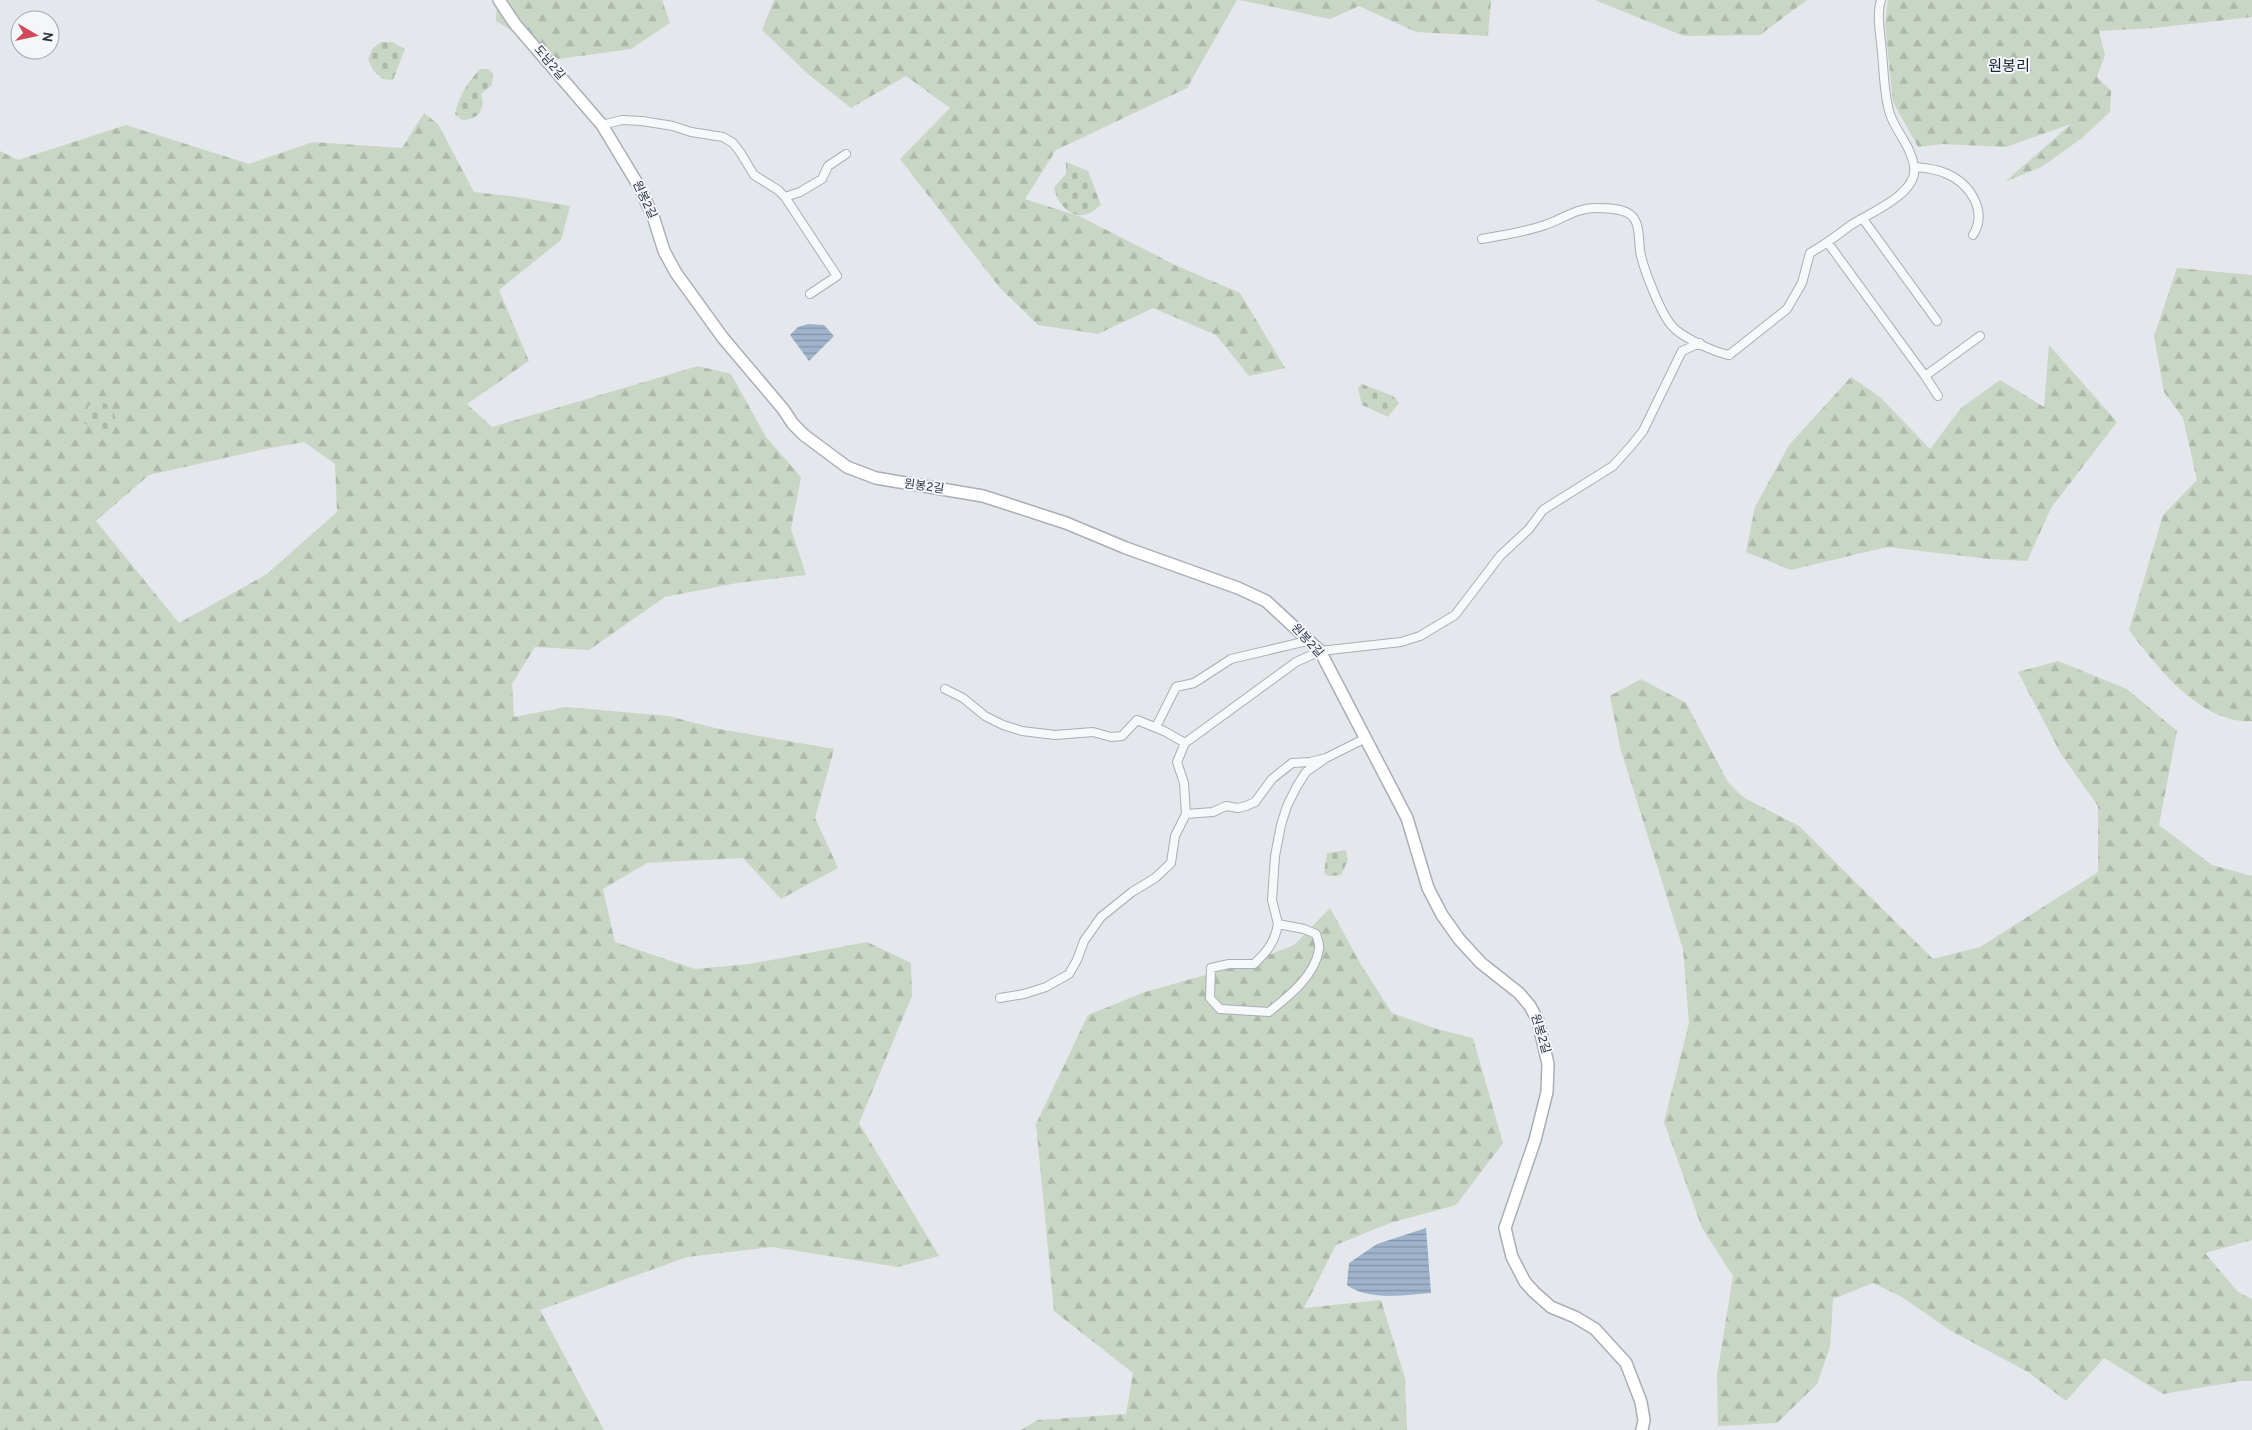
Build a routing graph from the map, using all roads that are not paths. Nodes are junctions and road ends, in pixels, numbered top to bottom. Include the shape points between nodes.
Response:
1 (499, 0) edge
2 (1881, 0) edge
3 (602, 125) junction
4 (846, 154) dead end
5 (1915, 167) junction
6 (785, 197) junction
7 (1863, 219) junction
8 (1973, 235) dead end
9 (1482, 239) dead end
10 (1828, 243) junction
11 (810, 294) dead end
12 (1937, 321) dead end
13 (1980, 336) dead end
14 (1700, 343) junction
15 (1925, 376) junction
16 (1938, 396) dead end
17 (1307, 641) junction
18 (1320, 651) junction
19 (945, 689) dead end
20 (1156, 727) junction
21 (1364, 739) junction
22 (1185, 743) junction
23 (1326, 758) junction
24 (1186, 814) junction
25 (1278, 924) junction
26 (1000, 998) dead end
27 (1642, 1430) edge

1 - 3 main road, 도남2길 via 515,24
2 - 5 street via 1880,27 1890,114 1908,146
3 - 6 street via 622,120 642,121 723,137 733,143 761,182
3 - 17 main road, 원봉2길 via 640,188 668,258 718,331 793,424 847,467 902,484 983,496 1066,523 1266,601
4 - 6 street via 828,166 822,179
5 - 7 street via 1904,192
5 - 8 street via 1946,173 1972,194 1980,217
6 - 11 street via 837,276
7 - 10 street
7 - 12 street
9 - 14 street via 1547,225 1578,209 1626,211 1634,217 1641,257 1656,297 1672,326
10 - 14 street via 1810,253 1802,283 1787,309 1744,345 1729,355
10 - 15 street
13 - 15 street
14 - 18 street via 1682,351 1643,431 1613,466 1543,510 1529,529 1500,556 1455,615 1420,636 1401,642
15 - 16 street
17 - 18 main road, 원봉2길
17 - 20 street via 1231,660 1194,683 1176,687
18 - 21 main road, 원봉2길
18 - 22 street via 1296,662
19 - 20 street via 963,698 985,716 1022,731 1055,735 1093,732 1111,737 1122,736 1137,720
20 - 22 street
21 - 23 street
21 - 27 main road, 원봉2길 via 1407,818 1428,888 1442,915 1481,963 1519,993 1530,1006 1543,1039 1548,1064 1547,1092 1535,1140 1505,1228 1512,1257 1534,1292 1551,1307 1595,1329 1626,1363 1641,1402
22 - 24 street via 1177,762 1184,783
23 - 24 street via 1292,763 1272,779 1255,802 1246,806 1226,806 1214,812
23 - 25 street via 1306,772 1287,806 1281,825 1272,900
24 - 26 street via 1175,836 1171,863 1156,878 1101,917 1084,941 1078,960 1068,974 1046,987
25 - 25 street via 1316,934 1320,948 1311,970 1269,1012 1220,1009 1210,998 1211,968 1254,964 1270,949

